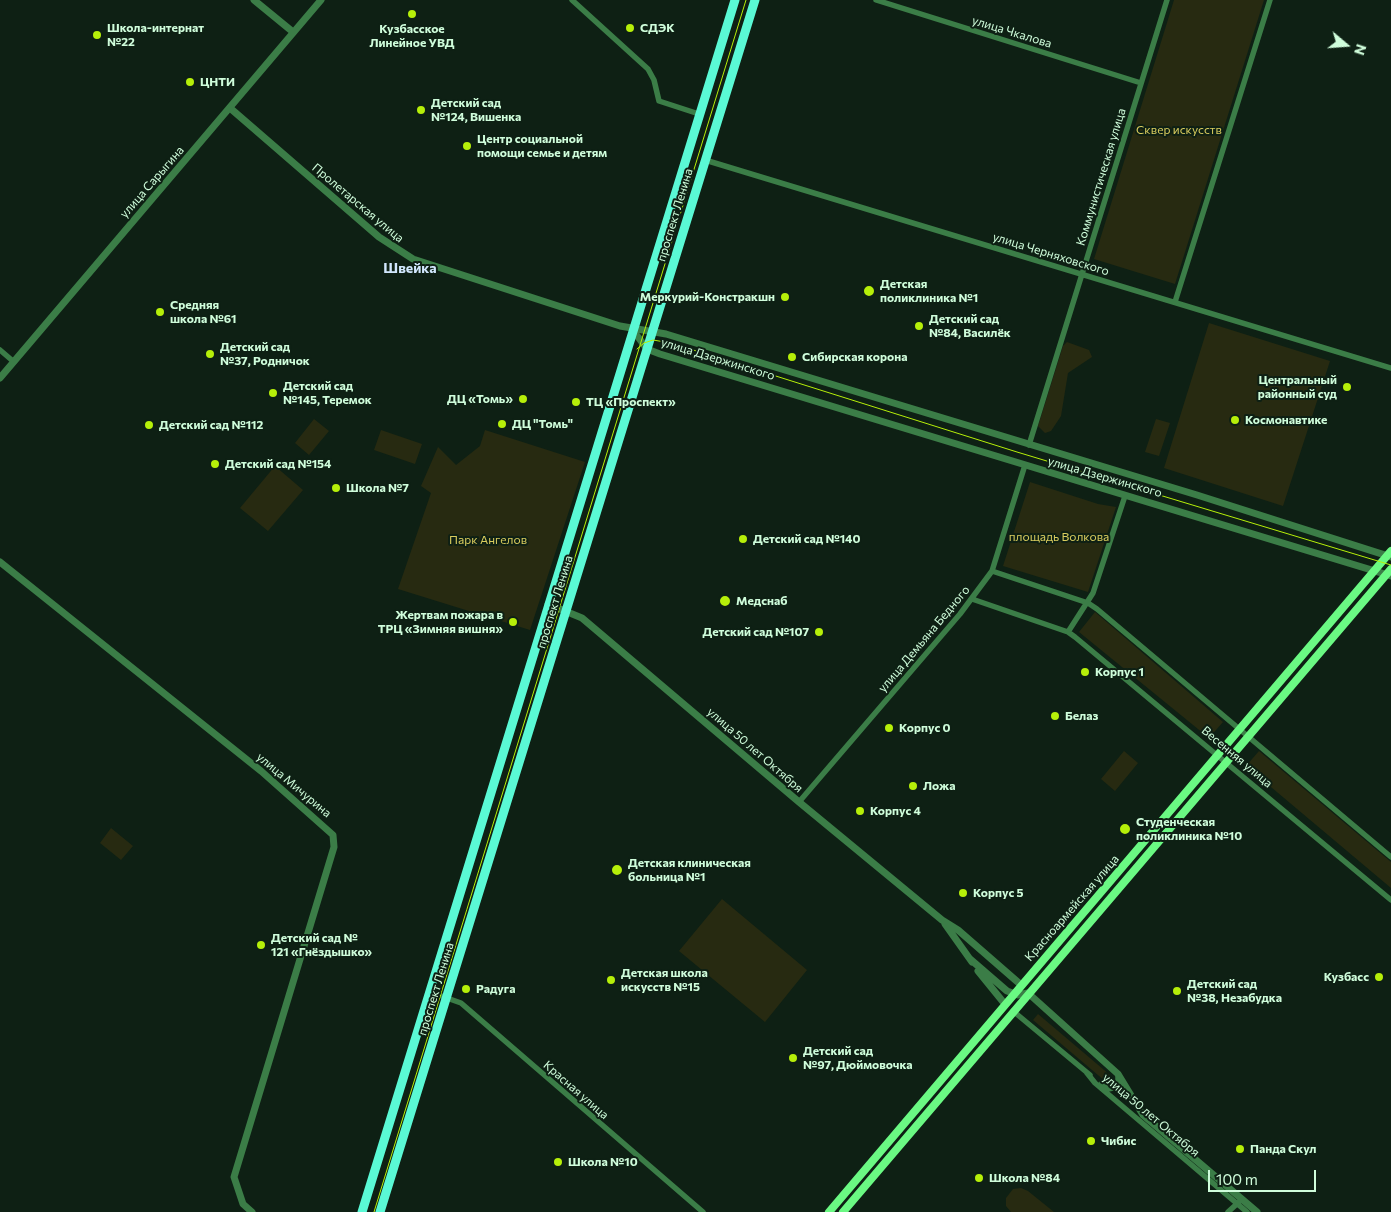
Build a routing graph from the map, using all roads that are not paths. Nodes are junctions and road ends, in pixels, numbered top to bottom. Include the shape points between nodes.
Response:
1 (254, 0) edge
2 (320, 0) edge
3 (572, 0) edge
4 (735, 0) edge
5 (755, 0) edge
6 (876, 0) edge
7 (1167, 0) edge
8 (1270, 0) edge
9 (293, 32) junction
10 (1141, 83) junction
11 (230, 108) junction
12 (699, 114) junction
13 (705, 160) junction
14 (1082, 274) junction
15 (1175, 302) junction
16 (632, 329) junction
17 (652, 330) junction
18 (647, 349) junction
19 (0, 350) edge
20 (14, 362) junction
21 (1391, 368) edge
22 (0, 378) edge
23 (1029, 445) junction
24 (1025, 465) junction
25 (1125, 496) junction
26 (1390, 554) edge
27 (0, 562) edge
28 (992, 571) junction
29 (1374, 571) junction
30 (1389, 573) edge
31 (972, 599) junction
32 (1088, 603) junction
33 (548, 604) junction
34 (565, 610) junction
35 (1068, 632) junction
36 (1240, 729) junction
37 (1249, 737) junction
38 (1218, 754) junction
39 (1228, 761) junction
40 (799, 802) junction
41 (1391, 857) edge
42 (1391, 900) edge
43 (942, 920) junction
44 (970, 959) junction
45 (1020, 984) junction
46 (430, 992) junction
47 (1028, 993) junction
48 (1012, 994) junction
49 (447, 998) junction
50 (1004, 1003) junction
51 (1013, 1011) junction
52 (1086, 1073) junction
53 (1118, 1074) junction
54 (1240, 1201) junction
55 (252, 1212) edge
56 (362, 1212) edge
57 (380, 1212) edge
58 (703, 1212) edge
59 (828, 1212) edge
60 (843, 1212) edge
61 (1228, 1212) edge
62 (1247, 1212) edge
63 (1257, 1212) edge

1 - 9 street
2 - 9 street, улица Сарыгина
3 - 12 street via 648,69 659,100
4 - 12 main road, проспект Ленина
5 - 13 main road, проспект Ленина
6 - 10 street, улица Чкалова
7 - 10 street, Коммунистическая улица
8 - 15 street
9 - 11 street, улица Сарыгина
10 - 14 street, Коммунистическая улица
11 - 16 street, Пролетарская улица via 405,256
11 - 20 street, улица Сарыгина
12 - 16 main road, проспект Ленина
13 - 14 street, улица Черняховского
13 - 17 main road, проспект Ленина
14 - 15 street, улица Черняховского
14 - 23 street, Коммунистическая улица
15 - 21 street, улица Черняховского
16 - 17 street, улица Дзержинского
16 - 18 street, улица Дзержинского
16 - 33 main road, проспект Ленина
17 - 18 main road, проспект Ленина
17 - 23 street, улица Дзержинского
18 - 24 street, улица Дзержинского
18 - 34 main road, проспект Ленина
19 - 20 street
20 - 22 street, улица Сарыгина
23 - 26 street, улица Дзержинского
24 - 25 street, улица Дзержинского
24 - 28 street, улица Демьяна Бедного
25 - 29 street, улица Дзержинского
25 - 32 street
26 - 29 main road, Красноармейская улица
27 - 55 street, улица Мичурина via 261,771 333,835 334,847 234,1177 243,1204
28 - 31 street, улица Демьяна Бедного
28 - 32 street, Весенняя улица
29 - 30 street, улица Дзержинского
29 - 36 main road, Красноармейская улица
30 - 37 main road, Красноармейская улица
31 - 35 street, Весенняя улица
31 - 40 street, улица Демьяна Бедного
32 - 35 street
32 - 36 street, Весенняя улица
33 - 34 street, улица 50 лет Октября
33 - 46 main road, проспект Ленина
34 - 40 street, улица 50 лет Октября via 582,618
34 - 49 main road, проспект Ленина
35 - 38 street, Весенняя улица
36 - 37 street, Весенняя улица
36 - 38 main road, Красноармейская улица
37 - 39 main road, Красноармейская улица
37 - 41 street, Весенняя улица
38 - 39 street, Весенняя улица
38 - 45 main road, Красноармейская улица
39 - 42 street, Весенняя улица
39 - 47 main road, Красноармейская улица
40 - 43 street, улица 50 лет Октября
43 - 44 street, улица 50 лет Октября
43 - 45 street, улица 50 лет Октября
44 - 48 street
44 - 50 street, улица 50 лет Октября
45 - 47 main road, улица 50 лет Октября
45 - 48 main road, Красноармейская улица
46 - 49 street, Красная улица
46 - 56 main road, проспект Ленина
47 - 48 street
47 - 51 main road, Красноармейская улица
47 - 53 street, улица 50 лет Октября
48 - 50 main road, Красноармейская улица
49 - 57 main road, проспект Ленина
49 - 58 street, Красная улица via 461,1003
50 - 51 main road, улица 50 лет Октября
50 - 59 main road, Красноармейская улица
51 - 52 street, улица 50 лет Октября
51 - 60 main road, Красноармейская улица
52 - 53 street, улица 50 лет Октября via 1111,1089 1118,1082
52 - 54 street, улица 50 лет Октября
53 - 54 street, улица 50 лет Октября via 1143,1115
54 - 61 street
54 - 62 street, улица 50 лет Октября
54 - 63 street, улица 50 лет Октября

